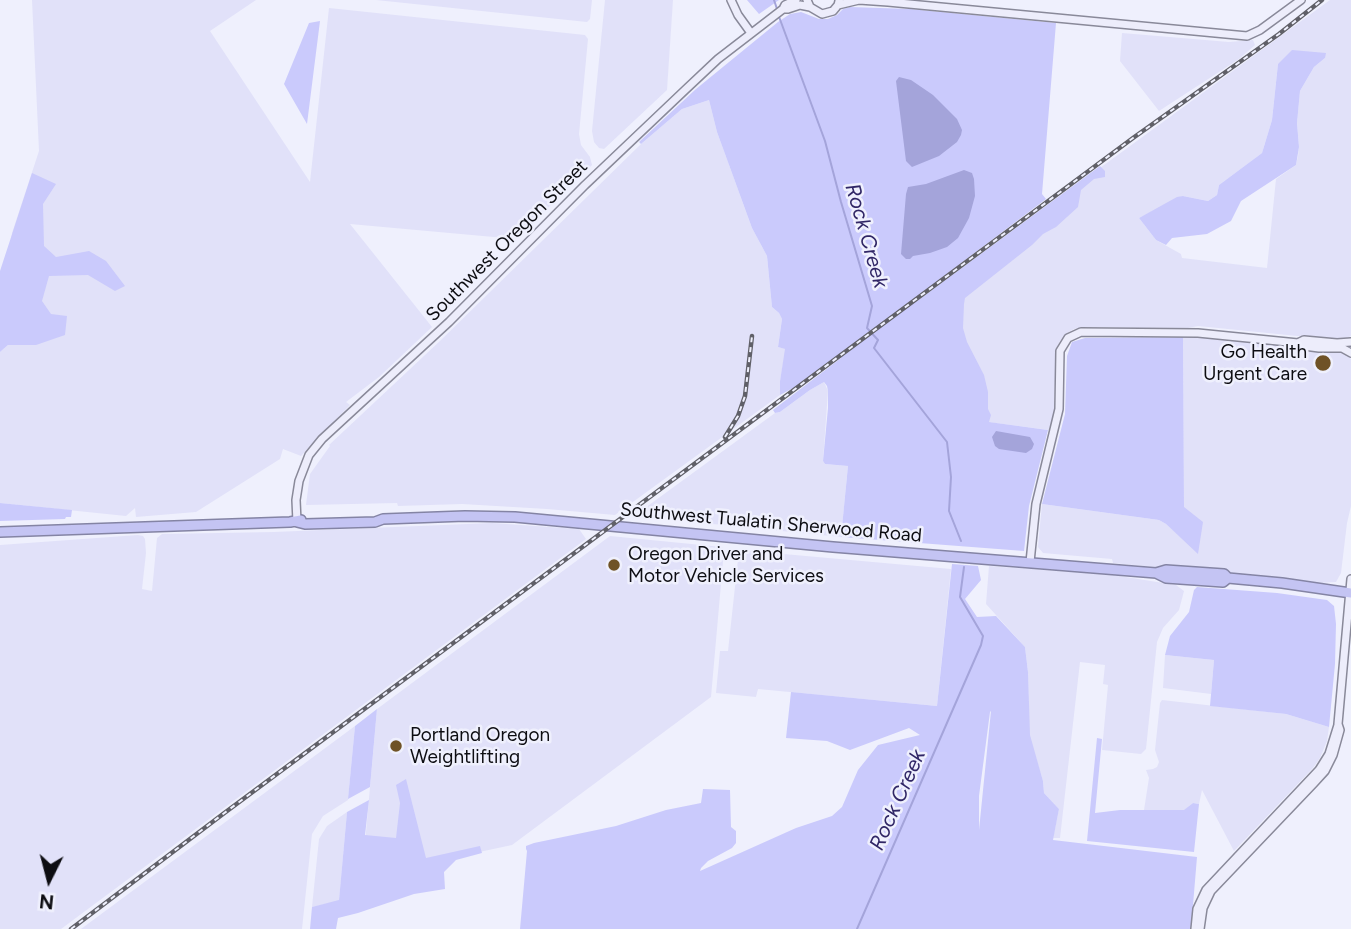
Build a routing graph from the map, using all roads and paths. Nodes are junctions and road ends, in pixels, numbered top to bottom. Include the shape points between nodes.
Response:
1 (731, 0) edge
2 (796, 0) edge
3 (859, 0) edge
4 (1301, 0) edge
5 (838, 3) edge
6 (808, 4) edge
7 (783, 9) junction
8 (751, 33) junction
9 (1351, 342) edge
10 (1298, 343) junction
11 (1351, 353) edge
12 (297, 522) junction
13 (0, 532) edge
14 (1030, 562) junction
15 (1351, 579) edge
16 (1350, 593) edge
17 (1197, 929) edge

1 - 8 main road
2 - 7 main road, Southwest Oregon Street
3 - 4 main road via 1247,36
3 - 5 main road
5 - 6 main road via 822,15
6 - 7 main road
7 - 8 main road, Southwest Oregon Street
8 - 12 main road, Southwest Oregon Street via 673,100 457,314 322,439 299,481
9 - 10 main road
10 - 11 main road
10 - 14 main road via 1198,332 1081,332 1068,338 1059,355 1058,414 1035,508
12 - 13 highway, Southwest Tualatin Sherwood Road
12 - 14 highway, Southwest Tualatin Sherwood Road via 375,517 530,518
14 - 16 highway, Southwest Tualatin Sherwood Road via 1156,573 1166,578 1268,581
15 - 16 main road
16 - 17 main road via 1340,730 1325,771 1215,887

